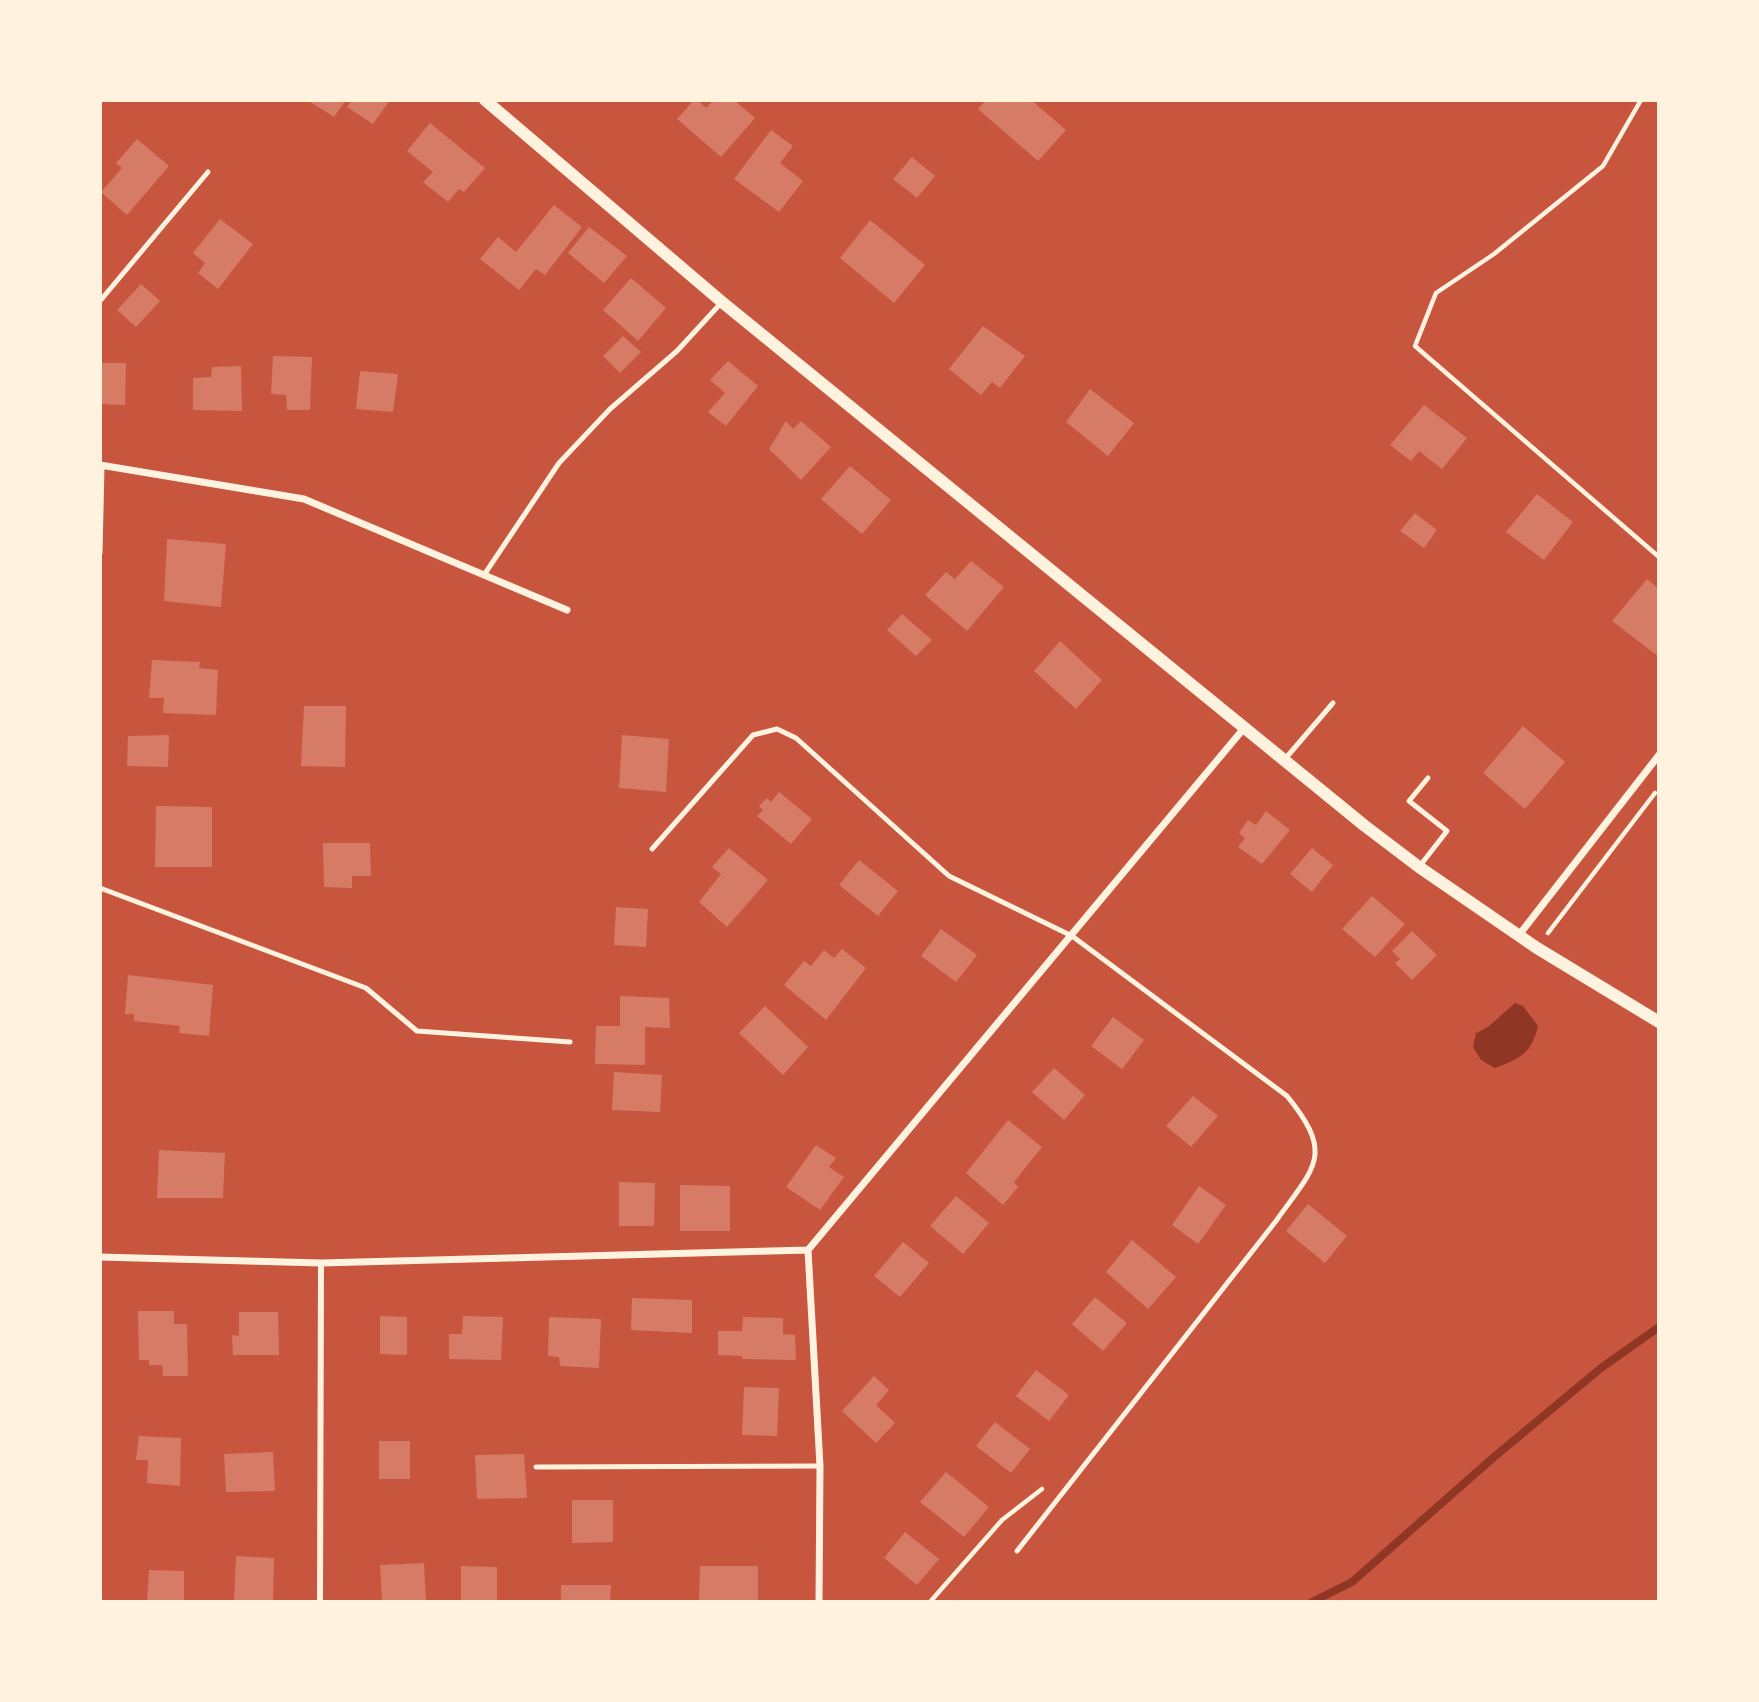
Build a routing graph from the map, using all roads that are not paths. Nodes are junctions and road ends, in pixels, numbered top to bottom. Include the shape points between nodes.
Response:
1 (485, 100) edge
2 (208, 172) dead end
3 (100, 301) edge
4 (722, 302) junction
5 (101, 466) edge
6 (100, 552) edge
7 (484, 575) junction
8 (567, 610) dead end
9 (1333, 703) dead end
10 (1246, 726) junction
11 (1659, 755) edge
12 (1285, 759) junction
13 (1428, 778) dead end
14 (652, 849) dead end
15 (1419, 867) junction
16 (100, 888) edge
17 (1519, 935) junction
18 (1072, 936) junction
19 (1659, 1022) edge
20 (569, 1042) dead end
21 (808, 1250) junction
22 (100, 1257) edge
23 (321, 1263) junction
24 (820, 1466) junction
25 (536, 1467) dead end
26 (1017, 1551) dead end
27 (320, 1602) edge
28 (819, 1602) edge

1 - 4 street
2 - 3 lane
4 - 7 lane via 559,463
4 - 10 street
5 - 6 lane
5 - 7 street via 304,499
7 - 8 street
9 - 12 lane
10 - 12 street
10 - 18 street
11 - 17 street
12 - 15 street
13 - 15 lane via 1409,802 1447,831
14 - 18 lane via 753,735 777,729 796,738 949,876
15 - 17 street
16 - 20 lane via 366,988 417,1031
17 - 19 street
18 - 21 street
18 - 26 lane via 1287,1096 1306,1119 1316,1154 1310,1174 1276,1221
21 - 23 street
21 - 24 street
22 - 23 street
23 - 27 street
24 - 25 lane
24 - 28 street

